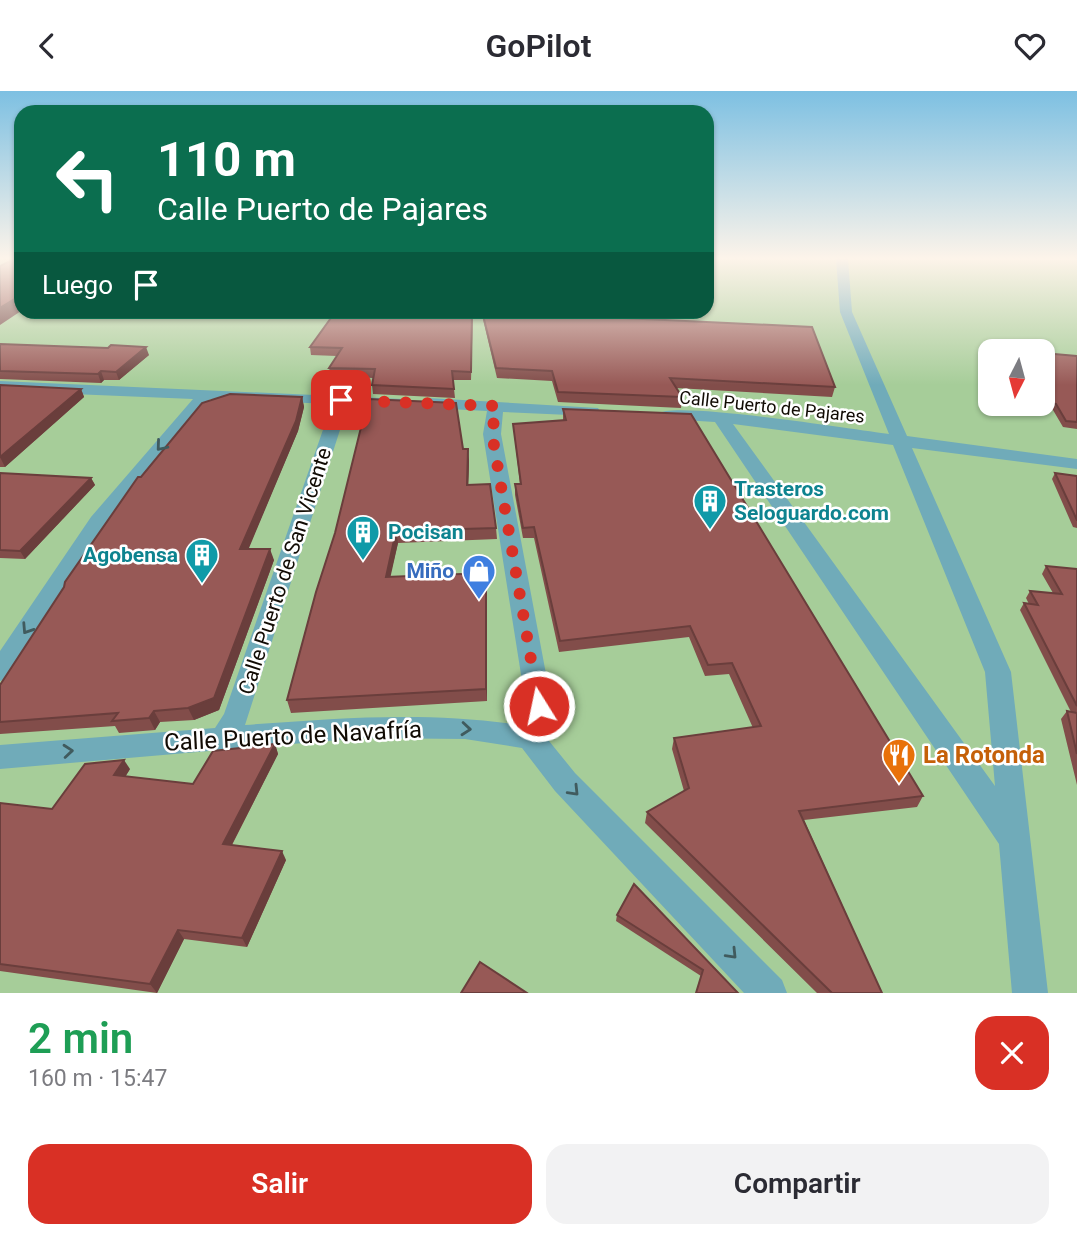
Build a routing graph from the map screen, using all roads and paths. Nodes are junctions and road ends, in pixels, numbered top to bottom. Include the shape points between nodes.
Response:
1 (845, 301) edge
2 (0, 386) edge
3 (206, 394) junction
4 (341, 400) junction
5 (496, 406) junction
6 (608, 411) edge
7 (650, 414) edge
8 (720, 417) junction
9 (900, 441) junction
10 (1077, 464) edge
11 (0, 671) edge
12 (530, 738) junction
13 (223, 739) junction
14 (0, 757) edge
15 (1016, 843) junction
16 (769, 993) edge
17 (1030, 993) edge

1 - 9 street
2 - 3 street
3 - 4 street
3 -> 11 street via 101,517
4 - 5 street
4 - 13 street, Calle Puerto de San Vicente via 236,717
5 - 6 street
5 - 12 street via 492,434 539,706
7 - 8 street, Calle Puerto de Pajares
8 - 9 street, Calle Puerto de Pajares
8 - 15 street
9 - 10 street, Calle Puerto de Pajares
9 - 15 street via 998,672
13 -> 12 street, Calle Puerto de Navafría via 362,727 465,728
12 -> 16 street via 565,782
14 -> 13 street, Calle Puerto de Navafría
15 - 17 street

